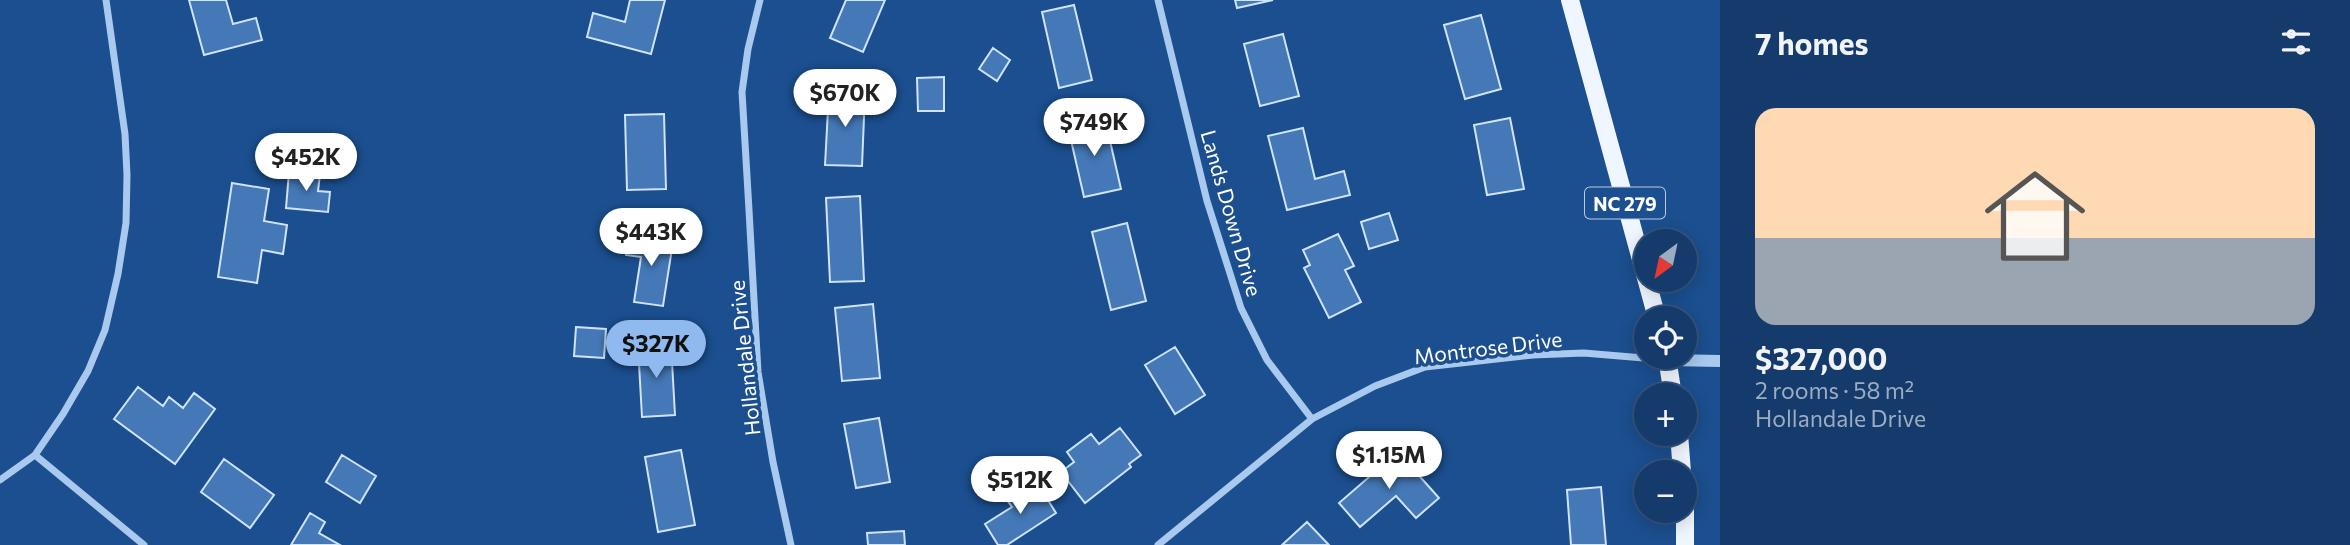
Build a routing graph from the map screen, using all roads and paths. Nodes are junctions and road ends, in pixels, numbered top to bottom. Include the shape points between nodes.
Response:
1 (106, 0) edge
2 (760, 0) edge
3 (1158, 0) edge
4 (1570, 0) edge
5 (1654, 306) edge
6 (1634, 356) edge
7 (1697, 360) edge
8 (1720, 361) edge
9 (1312, 419) junction
10 (34, 455) junction
11 (0, 480) edge
12 (1685, 523) edge
13 (144, 545) edge
14 (790, 545) edge
15 (1158, 545) edge
16 (1685, 545) edge

1 - 10 street via 125,134 126,223 118,274 105,330 88,371
2 - 14 street, Hollandale Drive via 742,92 758,372
3 - 9 street, Lands Down Drive via 1207,201 1241,308 1267,360
4 - 5 main road, NC 279
6 - 9 street, Montrose Drive via 1534,355 1425,367 1375,386
7 - 8 street
9 - 15 street, Montrose Drive
10 - 11 street
10 - 13 street
12 - 16 main road

